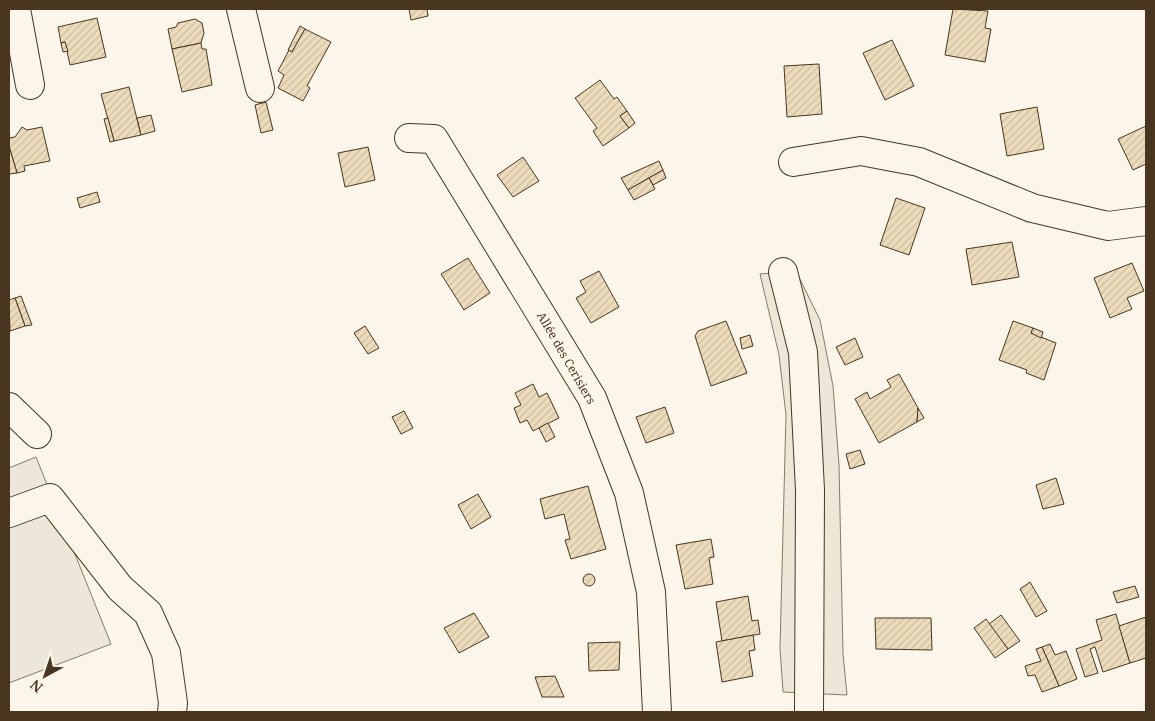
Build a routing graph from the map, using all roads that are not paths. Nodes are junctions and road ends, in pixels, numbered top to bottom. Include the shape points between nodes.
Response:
1 (16, 9) edge
2 (241, 9) edge
3 (30, 85) dead end
4 (260, 88) dead end
5 (409, 138) dead end
6 (793, 162) dead end
7 (1146, 221) edge
8 (783, 272) dead end
9 (9, 406) edge
10 (37, 434) dead end
11 (9, 513) edge
12 (172, 712) edge
13 (657, 712) edge
14 (809, 712) edge

1 - 3 street
2 - 4 street
5 - 13 street, Allée des Cerisiers via 434,139 592,398 629,493 651,592
6 - 7 street via 861,151 919,162 1042,210 1108,226
8 - 14 street via 803,352 810,490
9 - 10 street
11 - 12 street via 50,498 120,588 148,613 166,653

